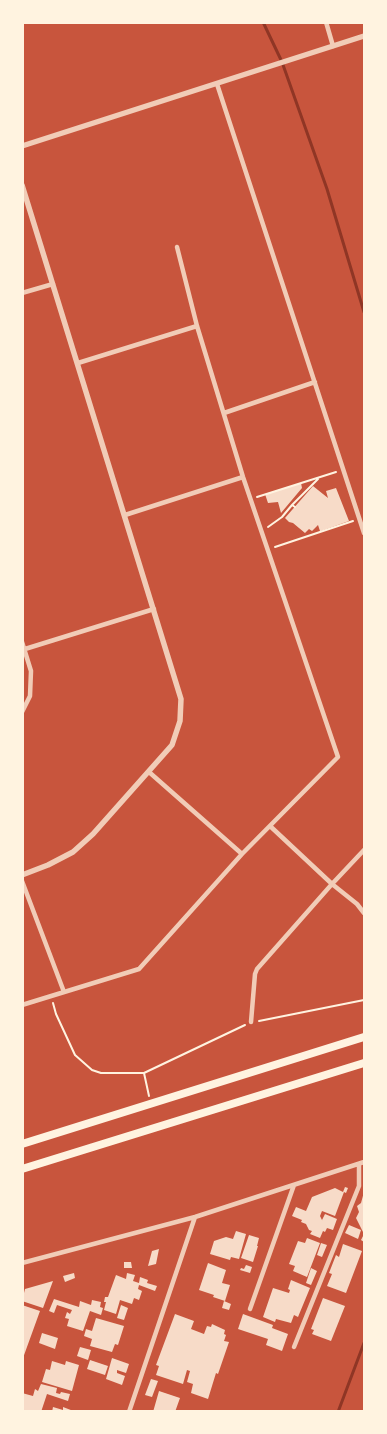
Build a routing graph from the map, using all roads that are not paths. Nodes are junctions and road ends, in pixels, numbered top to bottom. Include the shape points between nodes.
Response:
1 (326, 22) edge
2 (364, 36) edge
3 (333, 46) junction
4 (217, 84) junction
5 (22, 146) edge
6 (22, 185) edge
7 (177, 247) dead end
8 (53, 284) junction
9 (22, 293) edge
10 (197, 326) junction
11 (78, 363) junction
12 (315, 382) junction
13 (224, 413) junction
14 (243, 477) junction
15 (125, 515) junction
16 (359, 518) junction
17 (364, 519) edge
18 (364, 533) edge
19 (154, 609) junction
20 (22, 642) edge
21 (24, 649) junction
22 (22, 712) edge
23 (149, 772) junction
24 (270, 826) junction
25 (364, 850) edge
26 (242, 854) junction
27 (22, 875) edge
28 (22, 880) edge
29 (332, 884) junction
30 (364, 913) edge
31 (64, 992) junction
32 (22, 1005) edge
33 (251, 1022) road end
34 (364, 1037) edge
35 (364, 1063) edge
36 (22, 1144) edge
37 (364, 1162) edge
38 (359, 1164) junction
39 (22, 1169) edge
40 (294, 1185) junction
41 (195, 1217) junction
42 (22, 1263) edge
43 (250, 1309) dead end
44 (294, 1347) dead end
45 (129, 1412) edge

1 - 3 street
2 - 3 street
3 - 4 street
4 - 5 street
4 - 12 street
6 - 8 street
7 - 10 street
8 - 9 street
8 - 11 street
10 - 11 street
10 - 13 street
11 - 15 street
12 - 13 street
12 - 16 street
13 - 14 street
14 - 15 street
14 - 24 street via 338,757
15 - 19 street
16 - 17 street
16 - 18 street
19 - 21 street
19 - 23 street via 181,699 181,714 172,745
20 - 21 street
21 - 22 street via 31,671 30,696
23 - 26 street
23 - 27 street via 73,852
24 - 26 street
24 - 29 street
25 - 29 street
26 - 31 street via 139,969
28 - 31 street
29 - 30 street
29 - 33 street via 257,969
31 - 32 street
34 - 36 main road
35 - 39 main road
37 - 38 street
38 - 40 street
38 - 44 street via 359,1186
40 - 41 street
40 - 43 street
41 - 42 street
41 - 45 street

